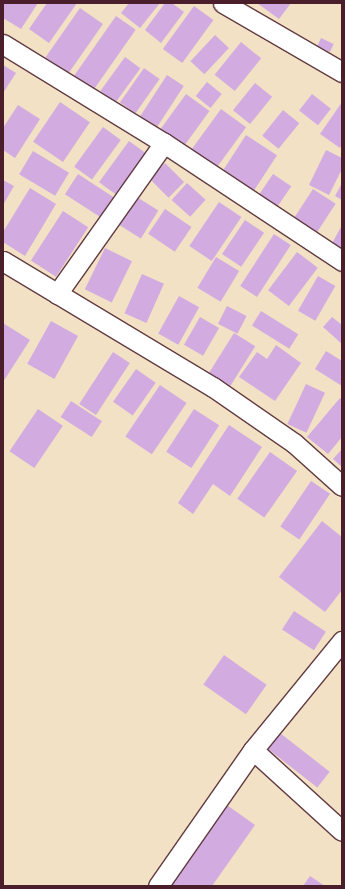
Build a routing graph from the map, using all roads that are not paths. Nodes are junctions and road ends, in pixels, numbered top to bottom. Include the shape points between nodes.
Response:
1 (223, 3) edge
2 (3, 44) edge
3 (342, 72) edge
4 (164, 143) junction
5 (3, 261) edge
6 (342, 261) edge
7 (57, 294) junction
8 (342, 486) edge
9 (342, 641) edge
10 (252, 750) junction
11 (342, 831) edge
12 (158, 886) edge

1 - 3 street
2 - 4 street
4 - 6 street
4 - 7 street
5 - 7 street
7 - 8 street via 213,387 294,443
9 - 10 street
10 - 11 street
10 - 12 street

